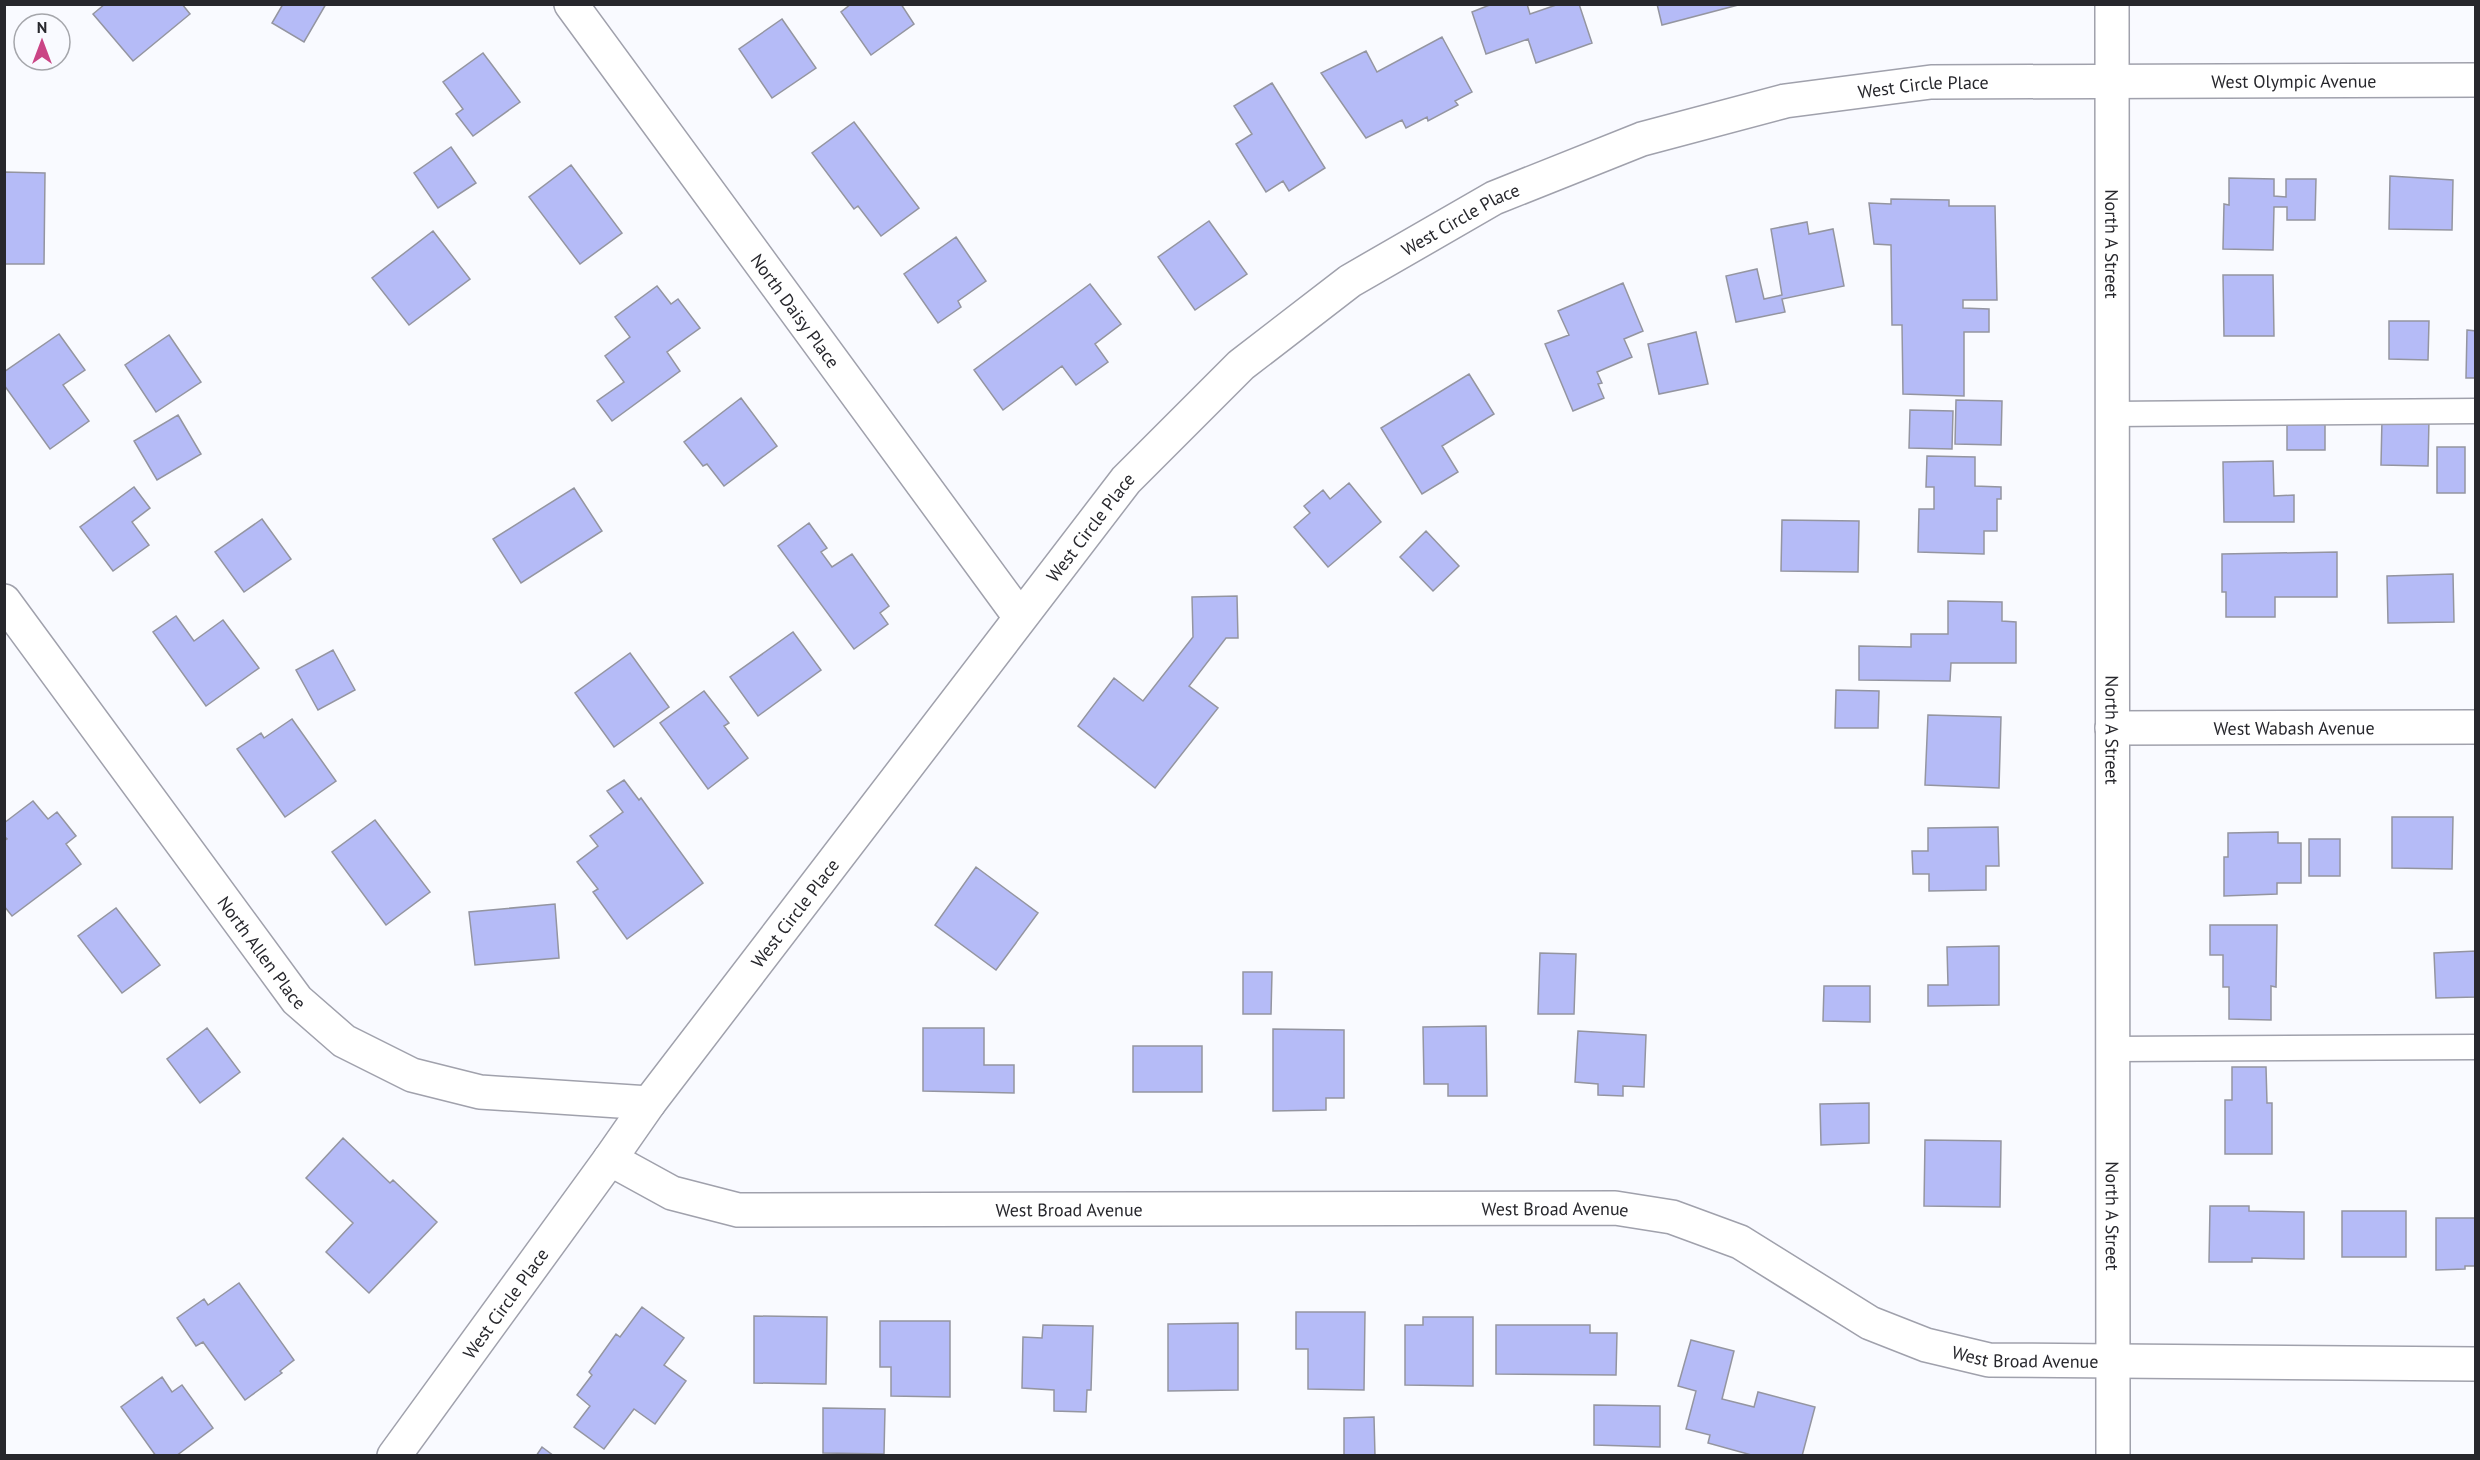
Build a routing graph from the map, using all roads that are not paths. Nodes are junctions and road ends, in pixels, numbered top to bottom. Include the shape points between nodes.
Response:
1 (571, 4) edge
2 (2112, 4) edge
3 (2112, 80) junction
4 (2475, 81) edge
5 (2475, 411) edge
6 (2112, 414) junction
7 (4, 601) edge
8 (1020, 617) junction
9 (2475, 727) edge
10 (2112, 728) junction
11 (2475, 1047) edge
12 (2113, 1049) junction
13 (649, 1102) junction
14 (610, 1159) junction
15 (2113, 1362) junction
16 (2475, 1364) edge
17 (394, 1455) edge
18 (2114, 1455) edge

1 - 8 street, North Daisy Place
2 - 3 street, North A Street
3 - 4 street, West Olympic Avenue
3 - 6 street, North A Street
3 - 8 street, West Circle Place via 1931,82 1785,101 1642,139 1494,198 1350,281 1241,365 1126,480
5 - 6 lane
6 - 10 street, North A Street
7 - 13 street, North Allen Place via 297,1000 344,1041 412,1075 480,1092
8 - 13 street, West Circle Place
9 - 10 street, West Wabash Avenue
10 - 12 street, North A Street
11 - 12 lane
12 - 15 street, North A Street
13 - 14 street, West Circle Place
14 - 15 street, West Broad Avenue via 672,1193 738,1210 1615,1208 1672,1217 1740,1242 1870,1323 1926,1345 1989,1360
14 - 17 street, West Circle Place
15 - 16 street, West Broad Avenue
15 - 18 street, North A Street

